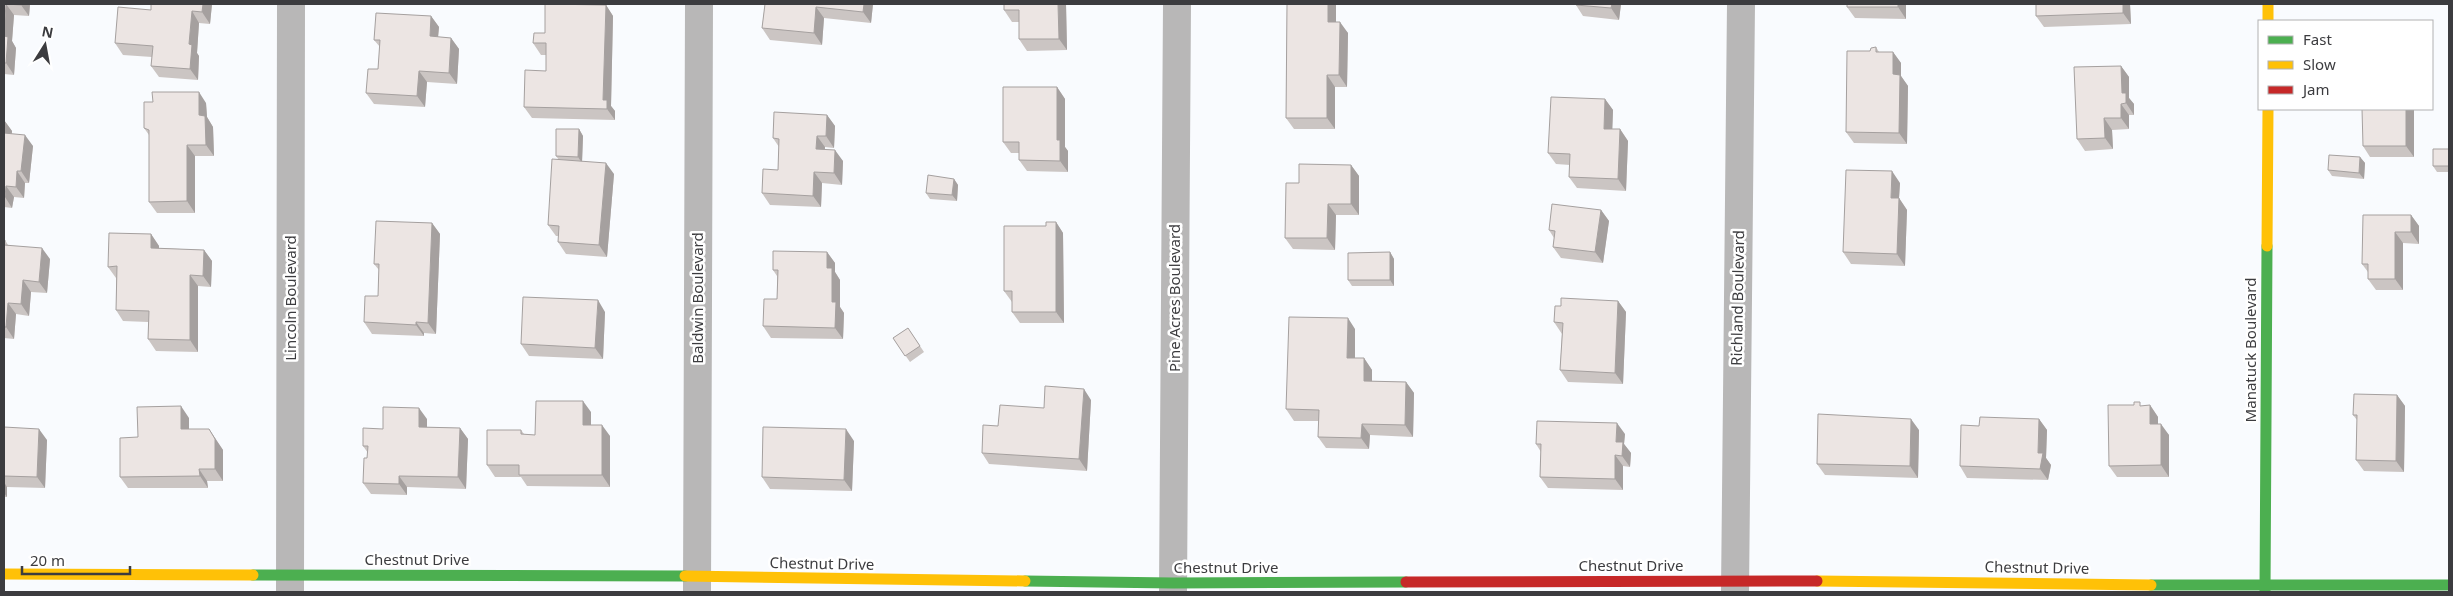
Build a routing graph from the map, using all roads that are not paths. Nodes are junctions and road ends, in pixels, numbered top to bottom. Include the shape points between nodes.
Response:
1 (292, 4) edge
2 (699, 4) edge
3 (1177, 4) edge
4 (1741, 4) edge
5 (2268, 4) edge
6 (2268, 20) edge
7 (2268, 110) edge
8 (4, 574) edge
9 (290, 583) edge
10 (697, 584) edge
11 (2449, 585) edge
12 (1735, 586) edge
13 (1173, 588) edge
14 (2265, 589) edge

1 - 9 street, Lincoln Boulevard
2 - 10 street, Baldwin Boulevard
3 - 13 street, Pine Acres Boulevard
4 - 12 street, Richland Boulevard
5 - 6 street
7 - 14 street, Manatuck Boulevard
8 - 9 street, Chestnut Drive
9 - 10 street, Chestnut Drive
10 - 13 street, Chestnut Drive
11 - 14 street, Chestnut Drive
12 - 13 street, Chestnut Drive
12 - 14 street, Chestnut Drive

